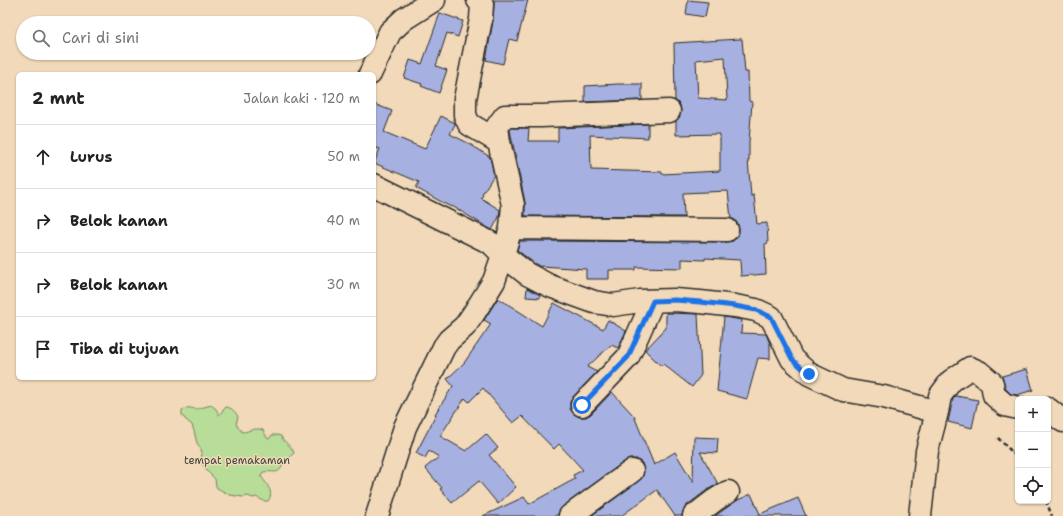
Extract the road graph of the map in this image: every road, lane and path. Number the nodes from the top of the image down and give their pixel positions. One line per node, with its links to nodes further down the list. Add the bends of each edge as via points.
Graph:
1 (434, 0): 3 (street, via 404,19 390,32)
2 (478, 0): 5 (street, via 482,4 481,19 464,99 465,115 469,124)
3 (371, 72)
4 (669, 111): 5 (street, via 506,116 498,127)
5 (499, 142): 7 (street, via 513,205)
6 (376, 186): 9 (street, via 491,243)
7 (511, 228): 8 (street); 9 (street)
8 (727, 230)
9 (503, 255): 10 (street, via 527,274 550,286 594,302 613,305); 21 (street, via 494,281 474,313 444,347 405,427)
10 (653, 301): 11 (street, via 628,357); 14 (street, via 700,302 756,310 771,317 792,359 809,374 842,390 884,397)
11 (582, 405)
12 (1015, 407): 14 (street, via 1005,405 994,395 992,383 970,368 951,380 940,396)
13 (1051, 411): 15 (street)
14 (938, 412): 24 (street, via 927,451)
15 (1063, 421)
16 (998, 438): 17 (path)
17 (1015, 455)
18 (632, 471): 22 (street)
19 (728, 492): 23 (street)
20 (1047, 504): 25 (path)
21 (377, 516)
22 (570, 516)
23 (694, 516)
24 (920, 516)
25 (1052, 516)

